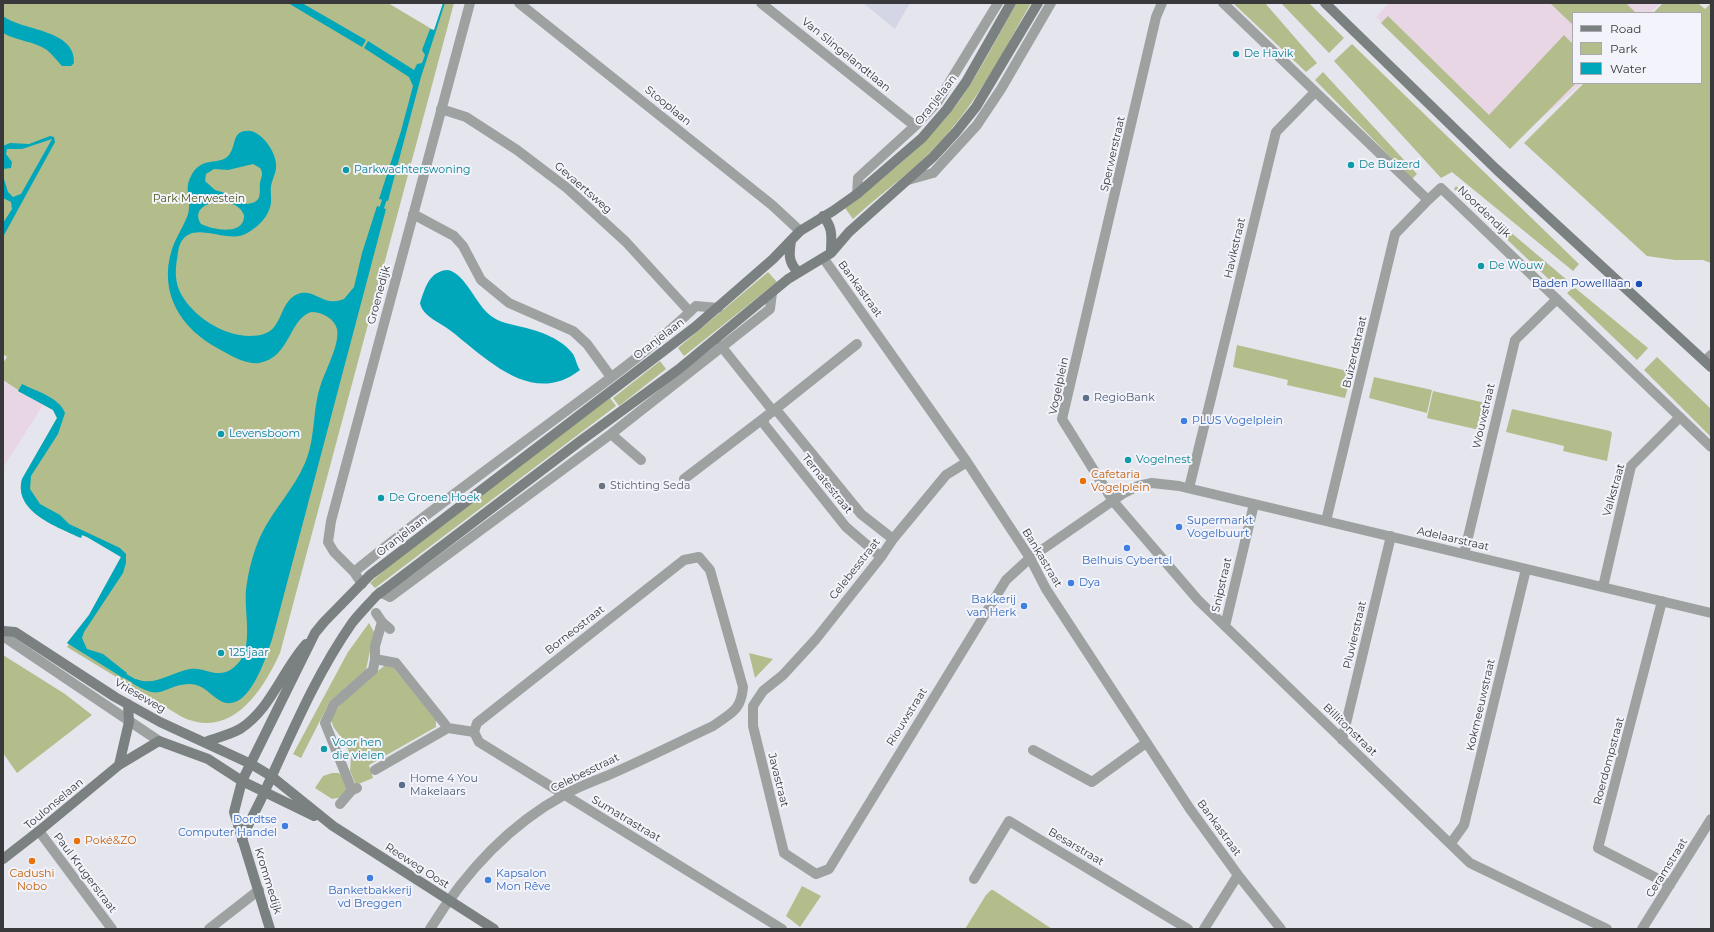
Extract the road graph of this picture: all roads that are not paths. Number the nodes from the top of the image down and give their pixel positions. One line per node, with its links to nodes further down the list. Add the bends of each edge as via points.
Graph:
1 (470, 3): 12 (street, Groenedijk)
2 (519, 3): 19 (street, Stooplaan)
3 (761, 3): 13 (street, Van Slingelandtlaan)
4 (998, 3): 13 (street, Oranjelaan, via 938,101)
5 (1011, 3): 15 (main road, Oranjelaan, via 966,82 947,109 922,138)
6 (1038, 3): 14 (main road, via 976,107 933,157)
7 (1051, 3): 14 (street, via 977,125 934,173)
8 (1224, 3): 11 (street)
9 (1325, 3): 30 (main road, via 1496,169)
10 (1160, 5): 26 (street, Sperwerstraat)
11 (1315, 92): 16 (street); 40 (street, Havikstraat, via 1276,132)
12 (441, 109): 17 (street, Groenedijk); 27 (street, Gevaertsweg, via 466,117 517,150 567,188 626,242)
13 (915, 126): 15 (street, Oranjelaan, via 858,178)
14 (908, 180): 21 (main road, via 850,232)
15 (857, 194): 18 (main road, Oranjelaan)
16 (1428, 200): 24 (street, Noordendijk, via 1441,188); 43 (street, Buizerdstraat, via 1395,234)
17 (413, 214): 31 (street, via 454,236 463,246 481,280 509,303 573,331 587,344); 50 (street, Groenedijk, via 331,521 328,542 334,552)
18 (823, 216): 19 (main road, Oranjelaan); 21 (main road, via 832,230)
19 (800, 230): 20 (main road, Oranjelaan)
20 (791, 240): 22 (main road, via 788,256); 25 (main road, Oranjelaan)
21 (828, 256): 22 (main road); 38 (street, Bankastraat)
22 (798, 272): 23 (main road)
23 (772, 293): 29 (street, via 770,309); 53 (main road, via 679,369)
24 (1557, 299): 33 (street, Noordendijk); 46 (street, Wouwstraat, via 1515,340)
25 (718, 308): 27 (street, Oranjelaan, via 696,306); 51 (main road, Oranjelaan, via 370,575)
26 (1088, 311): 41 (street, Vogelplein, via 1062,419)
27 (690, 312): 31 (street, Oranjelaan)
28 (857, 344): 32 (street)
29 (721, 346): 32 (street, Ternatestraat); 35 (street)
30 (1709, 361)
31 (611, 377): 50 (street, Oranjelaan, via 396,537)
32 (773, 411): 34 (street); 45 (street, Ternatestraat, via 778,412 861,514)
33 (1680, 417): 36 (street, Noordendijk); 52 (street, Valkstraat, via 1632,466)
34 (764, 418): 39 (street); 47 (street, Ternatestraat, via 764,424 846,527)
35 (611, 434): 37 (street); 53 (street, via 390,597)
36 (1711, 447)
37 (641, 460)
38 (967, 462): 45 (street, Celebesstraat, via 946,475); 48 (street, Bankastraat)
39 (684, 479)
40 (1189, 488): 41 (street, via 1164,483 1144,484); 42 (street, Adelaarstraat)
41 (1113, 501): 48 (street); 58 (street, Billitonstraat, via 1198,600)
42 (1254, 504): 43 (street, Adelaarstraat); 58 (street, Snipstraat)
43 (1326, 521): 44 (street, Adelaarstraat)
44 (1391, 536): 46 (street, Adelaarstraat); 70 (street, Pluvierstraat)
45 (893, 539): 47 (street, Celebesstraat)
46 (1464, 554): 49 (street, Adelaarstraat)
47 (882, 557): 64 (street, Celebesstraat, via 816,639 783,675)
48 (1030, 558): 73 (street, Bankastraat, via 1046,589); 89 (street, Riouwstraat, via 1006,580 829,869 816,874)
49 (1526, 569): 52 (street, Adelaarstraat); 87 (street, Kokmeeuwstraat, via 1464,825)
50 (354, 572): 51 (street, Groenedijk)
51 (362, 584): 61 (main road, Oranjelaan)
52 (1603, 587): 54 (street, Adelaarstraat)
53 (380, 592): 78 (main road, via 352,623 314,687)
54 (1662, 601): 55 (street, Adelaarstraat); 92 (street, Roerdompstraat, via 1598,848)
55 (1711, 613)
56 (376, 614): 57 (street)
57 (382, 622): 59 (street); 63 (street)
58 (1225, 626): 70 (street, Billitonstraat)
59 (390, 629)
60 (3, 631): 65 (main road, Vrieseweg, via 15,632)
61 (315, 633): 72 (main road, via 293,658 266,705 240,728); 75 (main road, Oranjelaan)
62 (3, 636): 67 (street, via 113,708)
63 (375, 659): 68 (street, via 396,663); 82 (street, via 373,670 334,704 325,723 355,789)
64 (763, 691): 89 (street, Javastraat, via 753,706 753,726 784,853)
65 (128, 704): 67 (main road); 72 (main road, Vrieseweg)
66 (735, 711): 69 (street, Borneostraat, via 742,702 743,687 710,570 699,557 684,560 477,723); 81 (street, Celebesstraat, via 713,726)
67 (129, 722): 71 (street); 76 (main road)
68 (448, 728): 69 (street); 77 (street)
69 (474, 732): 81 (street, Sumatrastraat, via 479,742)
70 (1342, 740): 87 (street, Billitonstraat)
71 (159, 741): 76 (main road, Toulonselaan); 79 (main road, via 208,759)
72 (205, 742): 75 (main road, Vrieseweg)
73 (1146, 743): 74 (street, via 1092,782); 90 (street, Bankastraat)
74 (1033, 750)
75 (251, 764): 78 (main road, Vrieseweg); 79 (main road, Oranjelaan)
76 (119, 765): 85 (main road, Toulonselaan)
77 (375, 770)
78 (271, 776): 80 (main road); 84 (main road, Reeweg Oost)
79 (242, 781): 80 (main road); 86 (main road, Krommedijk, via 234,812)
80 (264, 793): 84 (main road, Reeweg Oost); 86 (main road, Krommedijk)
81 (564, 795): 94 (street, Celebesstraat, via 524,821 496,844 470,871); 100 (street, Sumatrastraat)
82 (340, 804)
83 (1711, 819): 92 (street, Ceramstraat)
84 (327, 822): 94 (main road, Reeweg Oost)
85 (40, 831): 88 (main road, Toulonselaan); 95 (street, Paul Krugerstraat, via 72,878)
86 (242, 840): 93 (main road, Krommedijk)
87 (1451, 843): 104 (street, Billitonstraat, via 1470,863)
88 (3, 859)
89 (802, 867)
90 (1238, 875): 102 (street); 103 (street, Bankastraat)
91 (974, 879): 101 (street, Besarstraat, via 1009,821)
92 (1670, 884): 105 (street, Ceramstraat)
93 (259, 890): 96 (street); 97 (main road, Krommedijk)
94 (447, 901): 98 (street, Celebesstraat); 99 (main road, Reeweg Oost)
95 (112, 929)
96 (209, 929)
97 (270, 929)
98 (430, 929)
99 (494, 929)
100 (782, 929)
101 (1188, 929)
102 (1204, 929)
103 (1281, 929)
104 (1607, 929)
105 (1642, 929)

